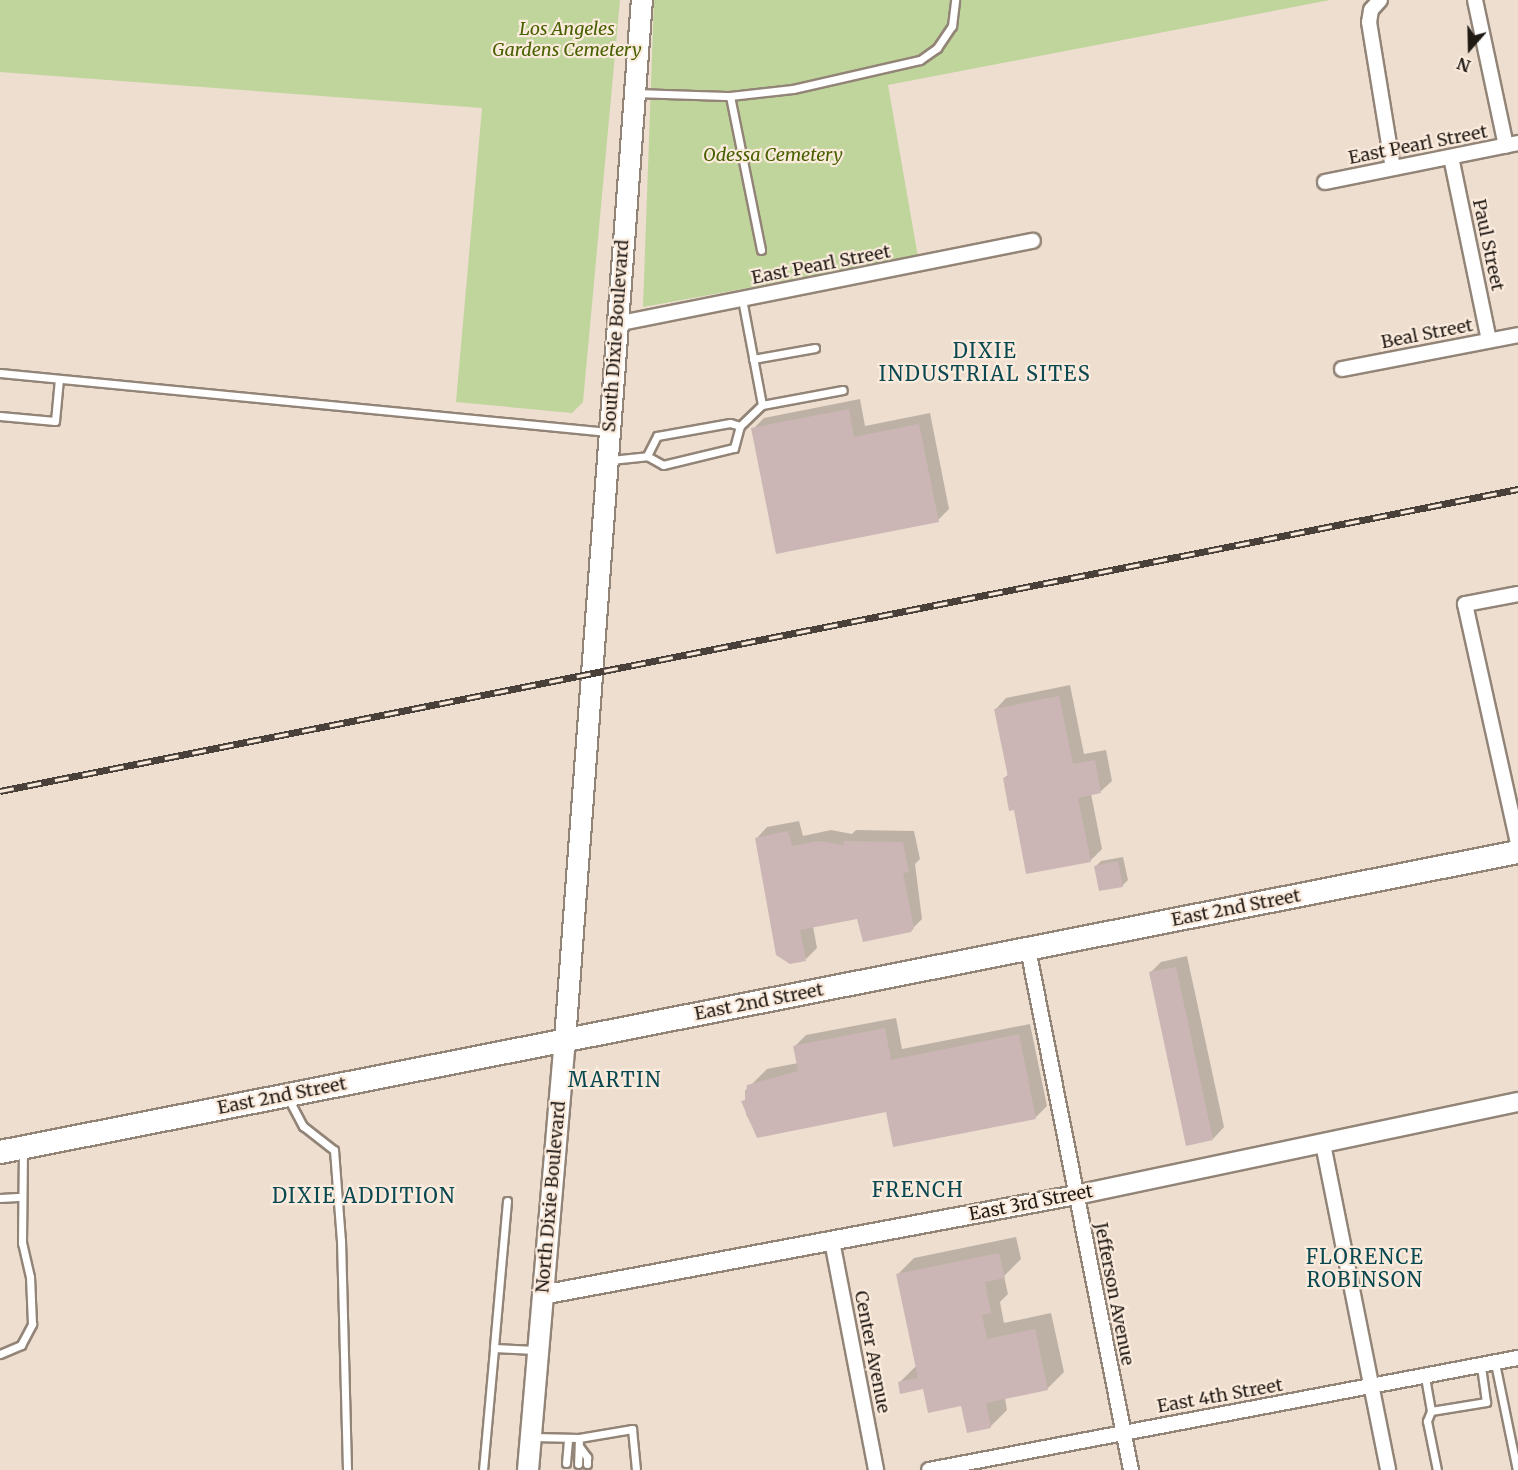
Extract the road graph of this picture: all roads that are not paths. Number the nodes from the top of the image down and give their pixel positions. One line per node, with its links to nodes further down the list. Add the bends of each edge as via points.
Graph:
1 (642, 0): 5 (main road, South Dixie Boulevard)
2 (954, 0): 6 (lane, via 952,26 936,48 920,60 793,89)
3 (1380, 0): 9 (street, via 1371,10 1370,29)
4 (1475, 0): 7 (street)
5 (636, 93): 6 (lane); 14 (main road, South Dixie Boulevard)
6 (730, 96): 12 (lane)
7 (1512, 145): 8 (street, East Pearl Street)
8 (1451, 157): 9 (street, East Pearl Street); 16 (street, Paul Street)
9 (1393, 168): 10 (street, East Pearl Street)
10 (1325, 182)
11 (1033, 241): 13 (street, East Pearl Street)
12 (761, 250)
13 (742, 299): 14 (street, East Pearl Street); 18 (lane)
14 (616, 324): 26 (main road, South Dixie Boulevard)
15 (1518, 335): 16 (street, Beal Street)
16 (1489, 340): 19 (street, Beal Street)
17 (815, 348): 18 (lane)
18 (753, 359): 23 (lane)
19 (1342, 369)
20 (0, 373): 21 (lane)
21 (59, 379): 24 (lane, via 55,421); 26 (lane)
22 (843, 390): 23 (lane)
23 (762, 405): 25 (lane)
24 (0, 416)
25 (740, 426): 27 (lane, via 730,423 657,436); 27 (lane, via 734,448 663,465)
26 (608, 432): 28 (main road, South Dixie Boulevard)
27 (647, 456): 28 (lane)
28 (606, 460): 30 (main road, South Dixie Boulevard)
29 (1518, 594): 31 (street, via 1465,604)
30 (592, 673): 34 (main road, North Dixie Boulevard)
31 (1518, 843)
32 (1518, 852): 33 (main road, East 2nd Street)
33 (1028, 949): 34 (main road, East 2nd Street); 40 (street, Jefferson Avenue)
34 (565, 1040): 35 (main road, East 2nd Street); 45 (main road, North Dixie Boulevard)
35 (287, 1095): 38 (main road, East 2nd Street); 64 (lane, via 303,1126 334,1150)
36 (1518, 1102): 37 (street, East 3rd Street)
37 (1323, 1144): 40 (street, East 3rd Street); 53 (street)
38 (23, 1148): 39 (main road, East 2nd Street); 41 (lane)
39 (0, 1152)
40 (1076, 1195): 44 (street, East 3rd Street); 57 (street, Jefferson Avenue)
41 (22, 1197): 42 (lane); 48 (lane, via 22,1243 30,1277 32,1324 21,1345)
42 (0, 1198)
43 (507, 1201): 46 (lane)
44 (832, 1241): 45 (street, East 3rd Street); 68 (street, Center Avenue)
45 (542, 1295): 47 (main road, North Dixie Boulevard)
46 (494, 1348): 47 (lane); 65 (lane)
47 (538, 1350): 58 (main road, North Dixie Boulevard)
48 (0, 1353)
49 (1518, 1358): 50 (street, East 4th Street)
50 (1495, 1363): 51 (street, East 4th Street); 54 (lane)
51 (1480, 1366): 52 (street, East 4th Street); 55 (lane)
52 (1425, 1377): 53 (street, East 4th Street); 56 (lane)
53 (1371, 1388): 57 (street, East 4th Street); 71 (street)
54 (1503, 1400): 55 (lane); 73 (lane)
55 (1486, 1402): 56 (lane)
56 (1431, 1411): 72 (lane, via 1426,1421)
57 (1123, 1432): 69 (street, East 4th Street); 70 (street, Jefferson Avenue)
58 (530, 1437): 59 (lane); 66 (main road, North Dixie Boulevard)
59 (568, 1440): 60 (lane); 61 (lane)
60 (579, 1442): 62 (lane); 63 (lane, via 588,1457); 67 (lane, via 632,1429)
61 (566, 1463)
62 (578, 1464)
63 (587, 1464)
64 (347, 1470)
65 (483, 1470)
66 (528, 1470)
67 (636, 1470)
68 (876, 1470)
69 (929, 1470)
70 (1131, 1470)
71 (1388, 1470)
72 (1437, 1470)
73 (1517, 1470)

